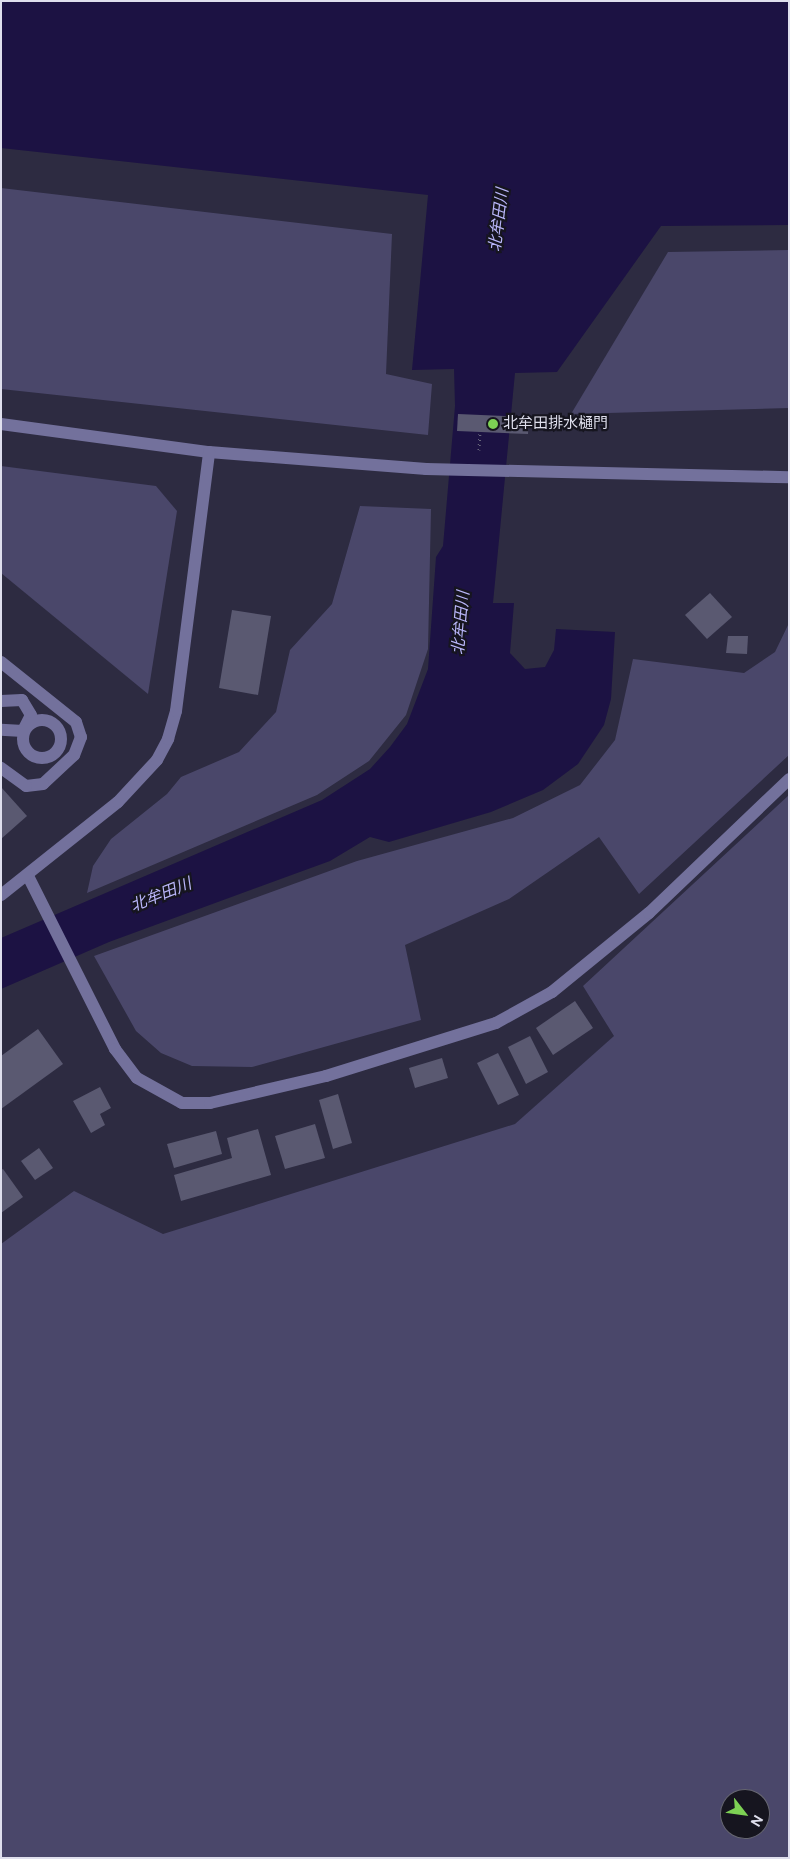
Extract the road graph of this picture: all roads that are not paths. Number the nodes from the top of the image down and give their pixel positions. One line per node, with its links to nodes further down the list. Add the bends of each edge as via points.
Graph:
1 (1, 424): 2 (street)
2 (208, 452): 3 (street, via 532,475); 14 (street, via 176,711 168,739 157,760 118,802)
3 (789, 477)
4 (4, 669): 5 (street)
5 (34, 689): 7 (street); 11 (street, via 80,729 79,746)
6 (1, 701): 7 (street, via 16,698)
7 (24, 702): 8 (street, via 31,715)
8 (27, 727): 9 (street, via 18,734); 10 (street, via 24,746 32,756 45,758); 10 (street, via 37,721 54,724 60,735)
9 (1, 730)
10 (56, 752): 11 (street)
11 (69, 762): 12 (street, via 54,778 34,787)
12 (1, 768)
13 (789, 778): 14 (street, via 649,913 552,992 496,1023 326,1076 210,1103 182,1103 156,1092 137,1078 115,1049)
14 (28, 876): 15 (street)
15 (4, 890)

